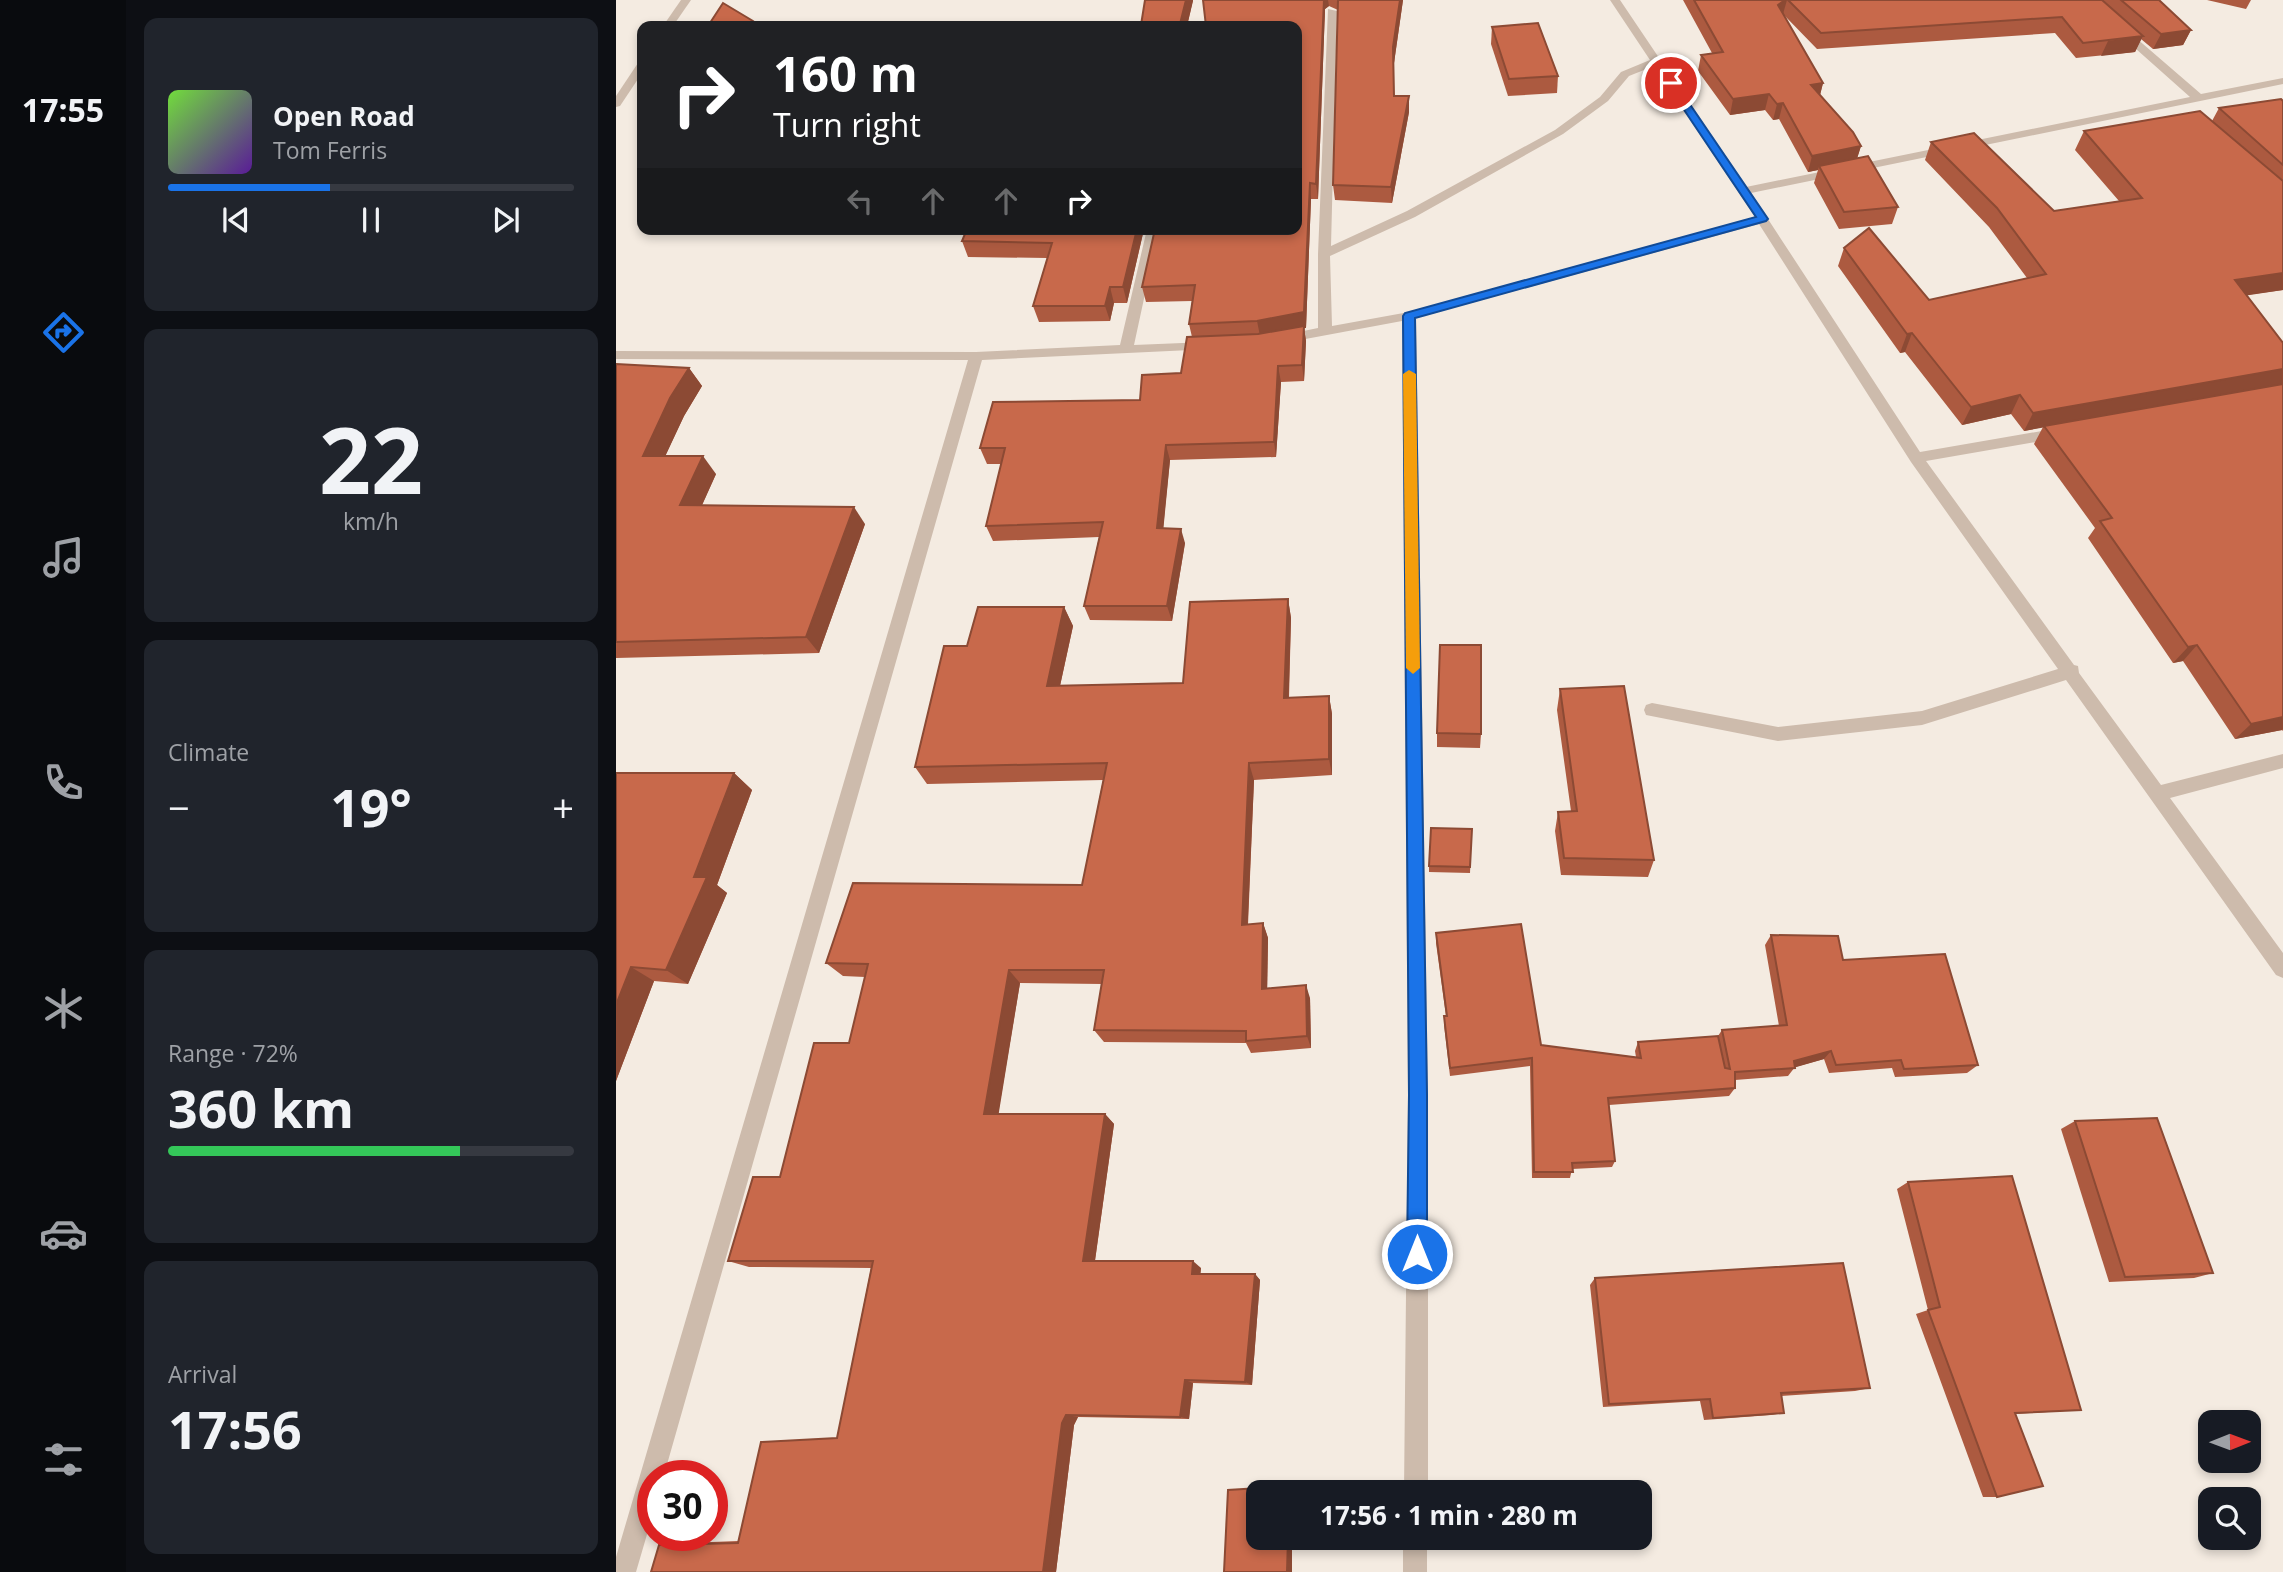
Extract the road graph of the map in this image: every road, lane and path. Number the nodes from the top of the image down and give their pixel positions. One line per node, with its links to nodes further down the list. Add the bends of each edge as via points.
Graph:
1 (686, 0): 5 (street)
2 (1615, 0): 6 (street)
3 (2086, 0): 9 (street)
4 (1332, 11): 16 (street)
5 (671, 21)
6 (1656, 62): 13 (street); 16 (street, via 1625,74 1604,99 1559,132 1410,214)
7 (637, 72): 11 (street)
8 (2283, 81): 9 (street)
9 (2197, 97): 10 (street)
10 (2169, 102): 12 (street); 13 (street)
11 (616, 104)
12 (2179, 111)
13 (1744, 191): 14 (street)
14 (1762, 219): 17 (street); 25 (street)
15 (1152, 235): 21 (street)
16 (1324, 254): 18 (street)
17 (1409, 316): 18 (street); 31 (street, via 1418,1095)
18 (1325, 333): 19 (street)
19 (1273, 341)
20 (1220, 345): 21 (street)
21 (1126, 349): 23 (street)
22 (616, 355): 23 (street)
23 (976, 356): 33 (street)
24 (2079, 429): 25 (street)
25 (1916, 458): 26 (street)
26 (2072, 671): 27 (street, via 1922,718 1778,734); 29 (street)
27 (1652, 710)
28 (2283, 761): 29 (street)
29 (2155, 794): 30 (street)
30 (2283, 969)
31 (1416, 1480)
32 (1415, 1550): 34 (street)
33 (624, 1572)
34 (1415, 1572)

